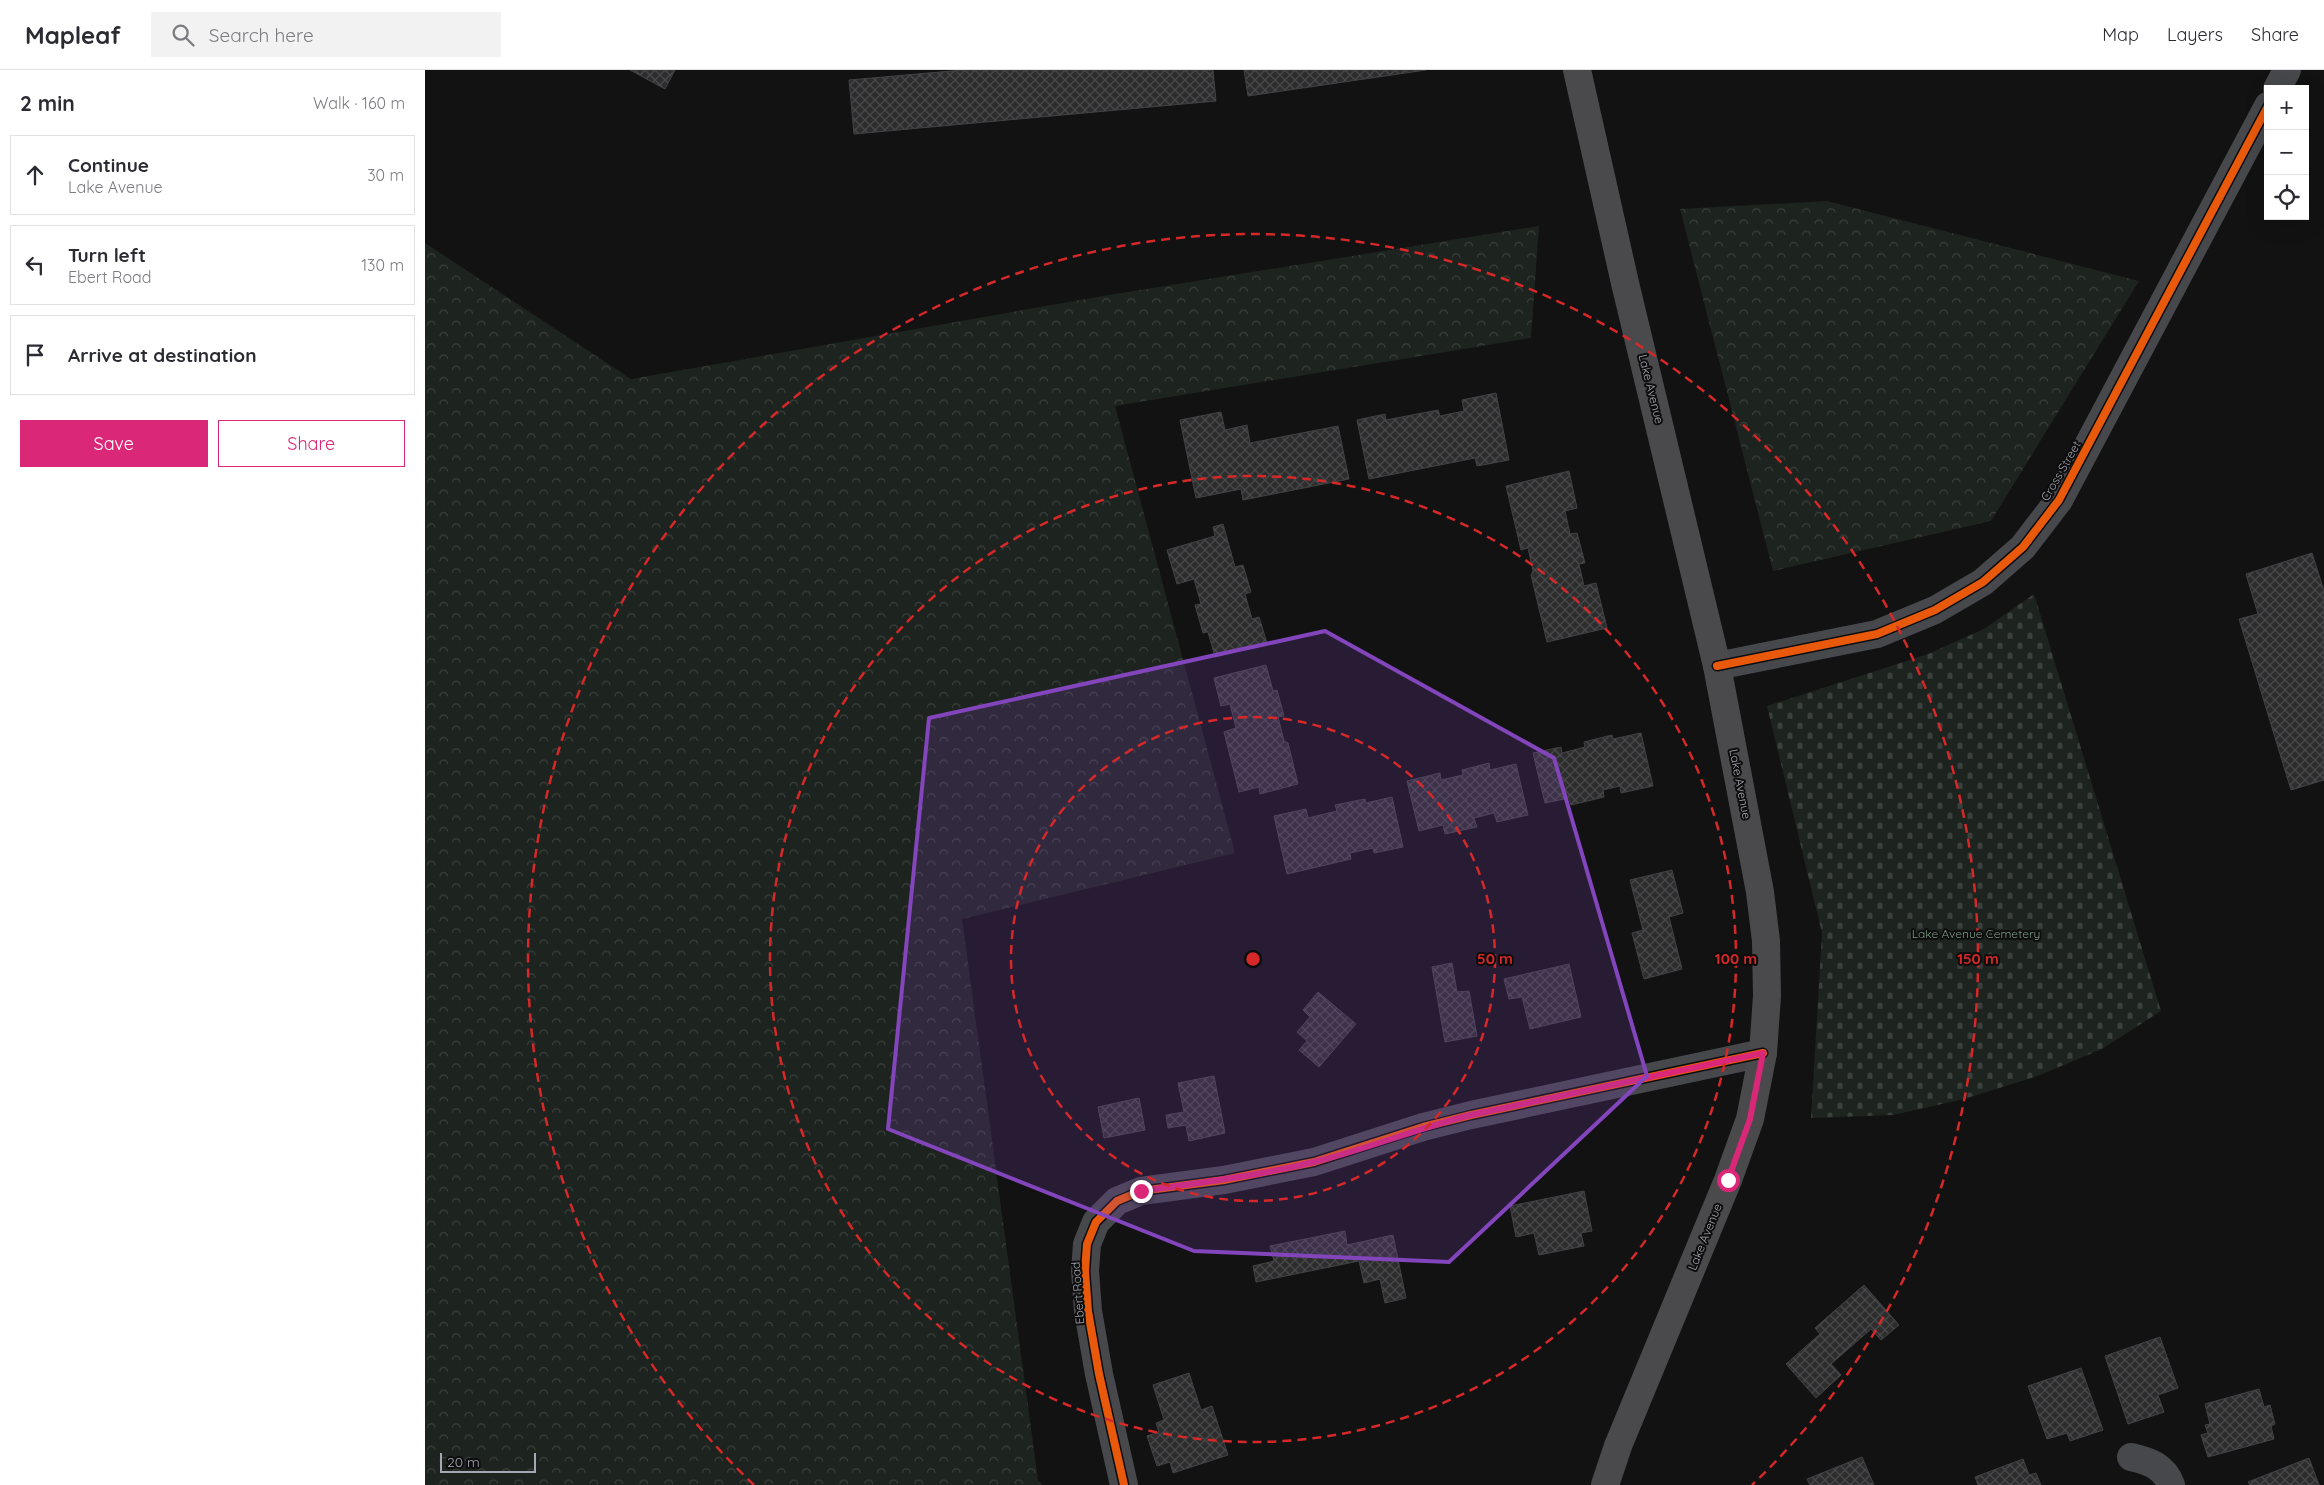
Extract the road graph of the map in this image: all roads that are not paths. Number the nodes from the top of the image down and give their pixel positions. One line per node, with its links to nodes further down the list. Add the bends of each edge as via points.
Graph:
1 (1577, 70): 5 (main road, Lake Avenue)
2 (2287, 70): 3 (street)
3 (2279, 85)
4 (2264, 114): 5 (street, Cross Street, via 2094,438 2059,500 2023,547 1983,582 1935,610 1877,634)
5 (1717, 666): 6 (main road, Lake Avenue, via 1760,892 1766,941)
6 (1763, 1053): 8 (street, Ebert Road, via 1471,1115 1314,1162 1224,1180 1141,1191 1117,1201 1096,1222 1087,1244 1085,1271 1099,1374); 9 (main road, Lake Avenue, via 1750,1119 1728,1180 1618,1446)
7 (2131, 1456): 10 (street, via 2152,1462 2167,1474)
8 (1124, 1485)
9 (1605, 1485)
10 (2171, 1485)

